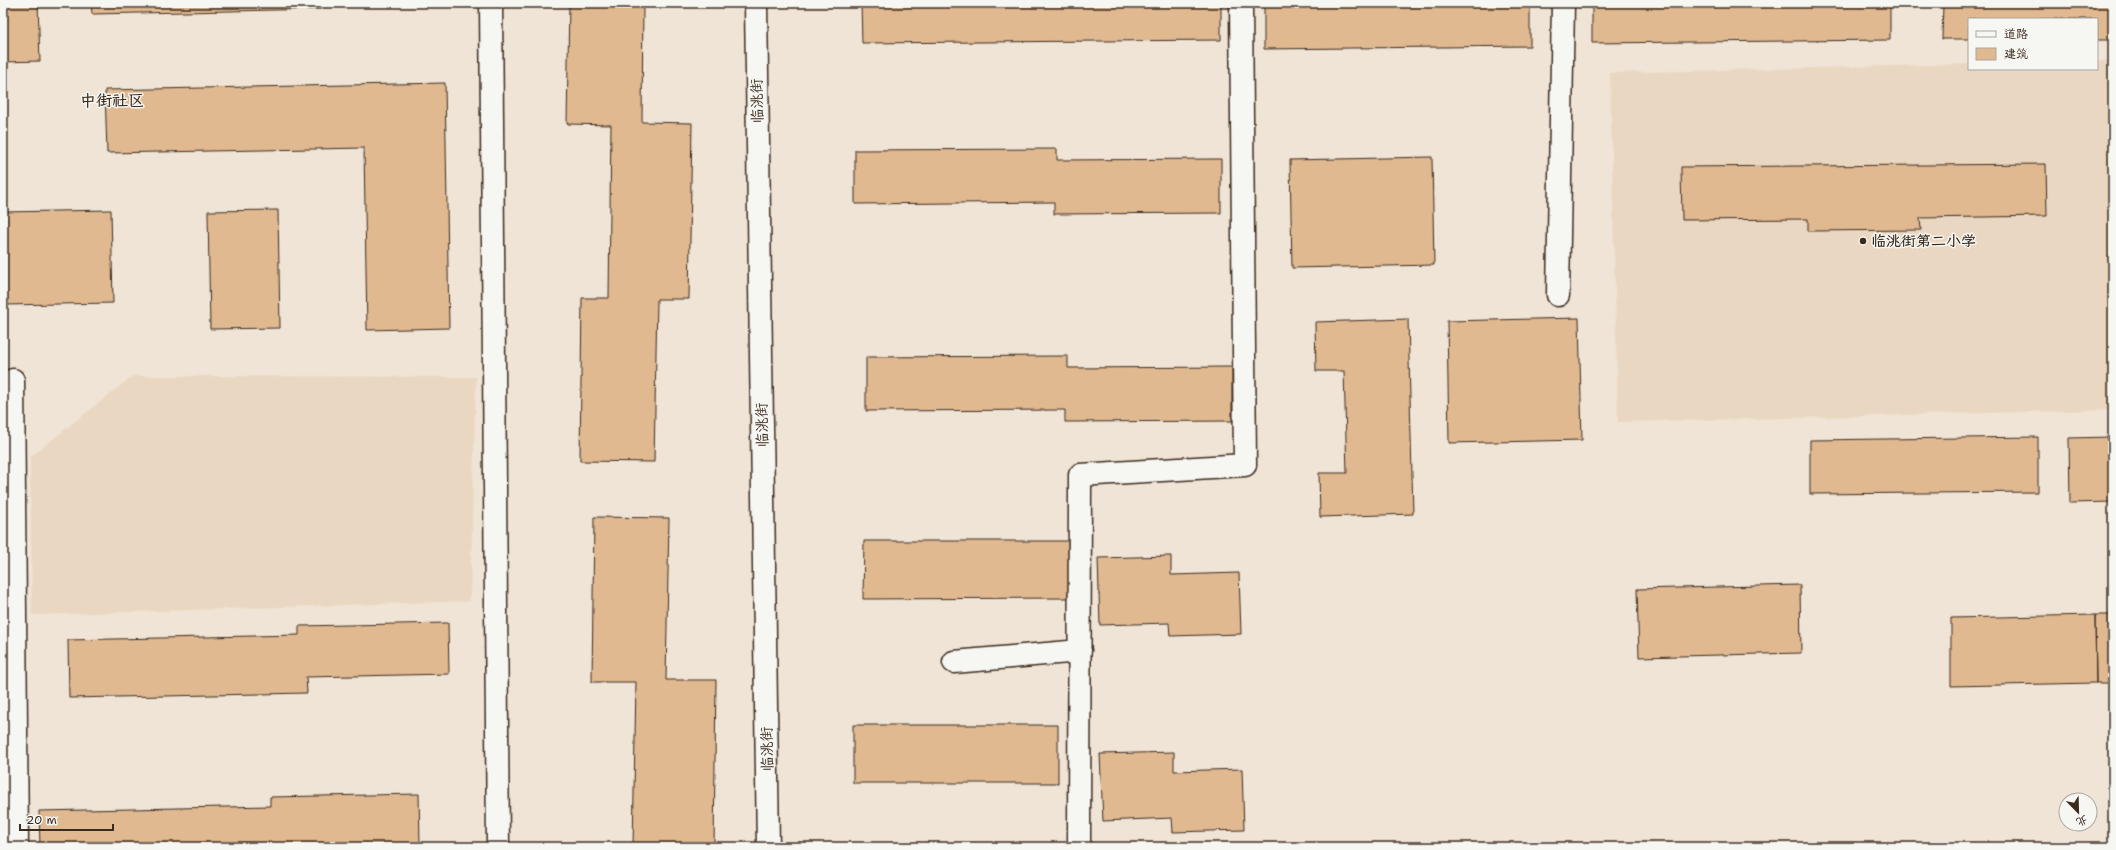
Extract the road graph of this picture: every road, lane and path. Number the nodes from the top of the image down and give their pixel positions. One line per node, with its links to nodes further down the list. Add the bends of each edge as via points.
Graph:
1 (491, 3): 10 (street)
2 (756, 3): 11 (street, 临洮街)
3 (1241, 3): 7 (street, via 1245,465 1080,475)
4 (1563, 3): 5 (street)
5 (1558, 295)
6 (13, 380): 9 (street)
7 (1080, 651): 8 (street); 12 (street)
8 (954, 662)
9 (17, 847)
10 (498, 847)
11 (768, 847)
12 (1078, 847)

